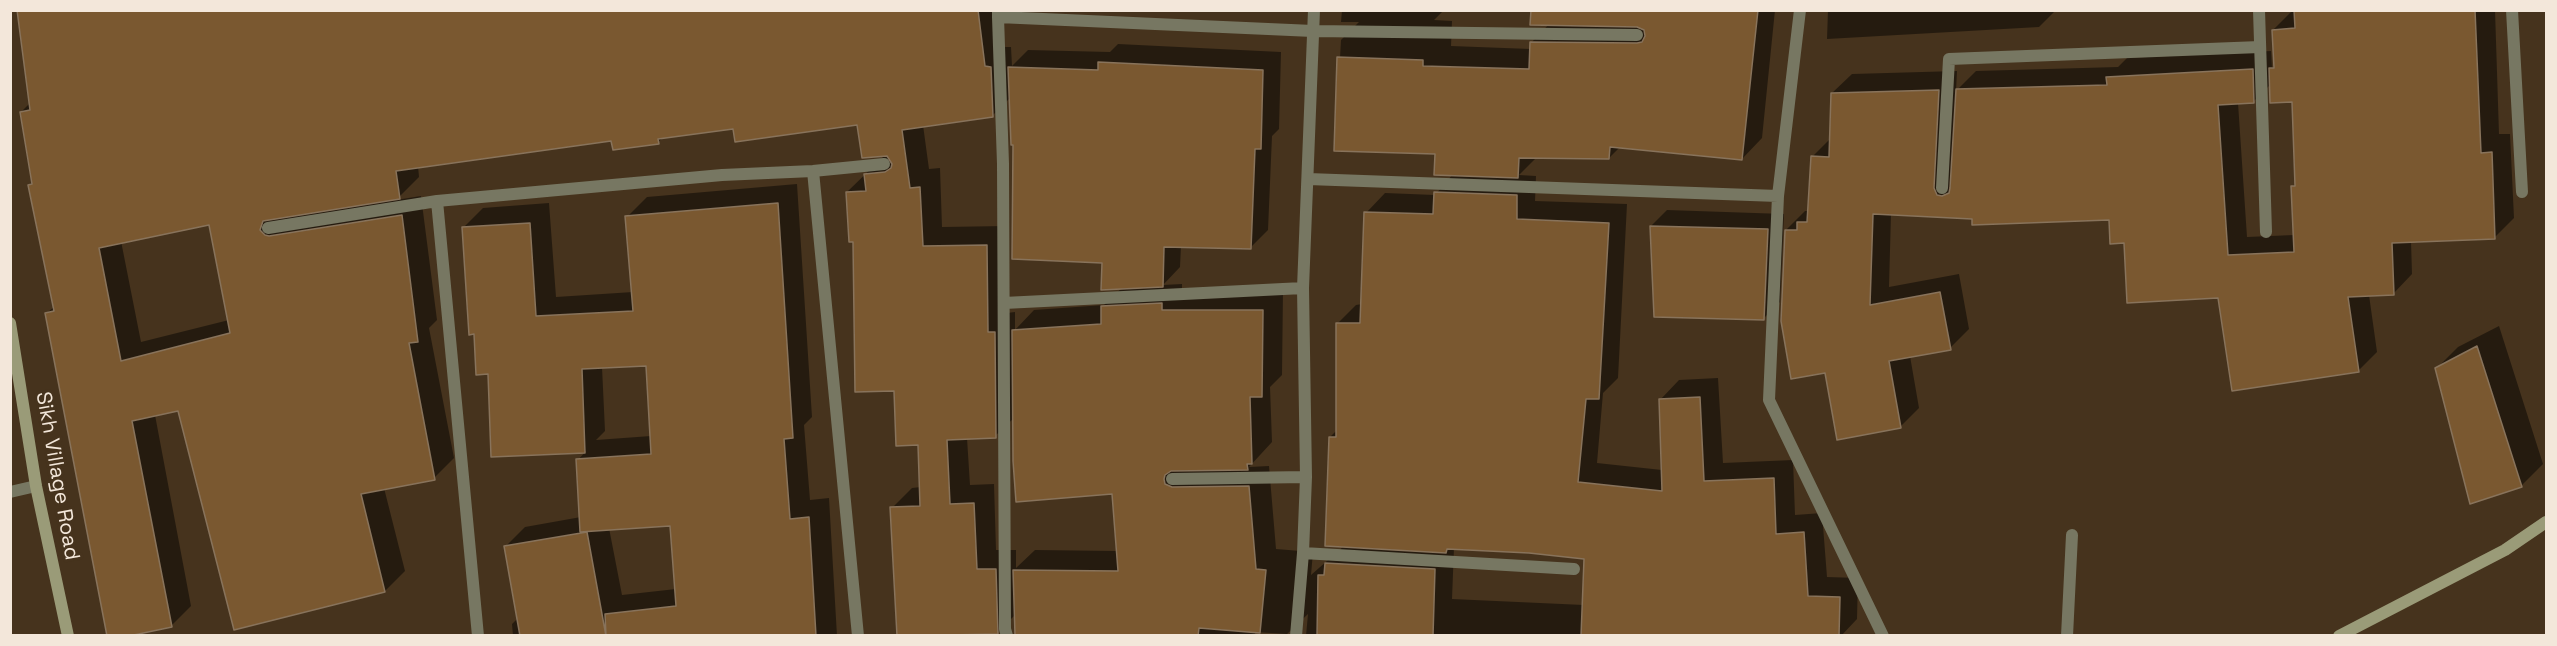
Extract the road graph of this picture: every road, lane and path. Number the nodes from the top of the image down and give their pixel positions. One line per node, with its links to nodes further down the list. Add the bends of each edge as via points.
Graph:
1 (1314, 10): 6 (street)
2 (1800, 10): 14 (street)
3 (2259, 10): 8 (street)
4 (2512, 10): 13 (street)
5 (998, 14): 6 (street); 19 (street)
6 (1314, 31): 7 (street); 11 (street)
7 (1637, 35)
8 (2260, 47): 12 (street, via 1949,59); 17 (street)
9 (884, 164): 10 (street)
10 (813, 171): 15 (street, via 722,175); 32 (street)
11 (1308, 179): 14 (street); 18 (street)
12 (1942, 188)
13 (2522, 192)
14 (1778, 196): 35 (street, via 1769,400)
15 (437, 201): 16 (street); 31 (street)
16 (268, 228)
17 (2266, 231)
18 (1304, 288): 19 (street); 21 (street)
19 (1004, 303): 33 (street)
20 (10, 323): 23 (main road, Sikh Village Road)
21 (1306, 477): 22 (street); 27 (street)
22 (1172, 479)
23 (36, 486): 24 (street); 30 (main road, Sikh Village Road)
24 (10, 492)
25 (2547, 522): 29 (main road, via 2505,550)
26 (2072, 536): 36 (street)
27 (1303, 553): 28 (street); 34 (street)
28 (1574, 569)
29 (2354, 632): 37 (main road)
30 (68, 636)
31 (478, 636)
32 (858, 636)
33 (1007, 636)
34 (1296, 636)
35 (1883, 636)
36 (2067, 636)
37 (2339, 636)

